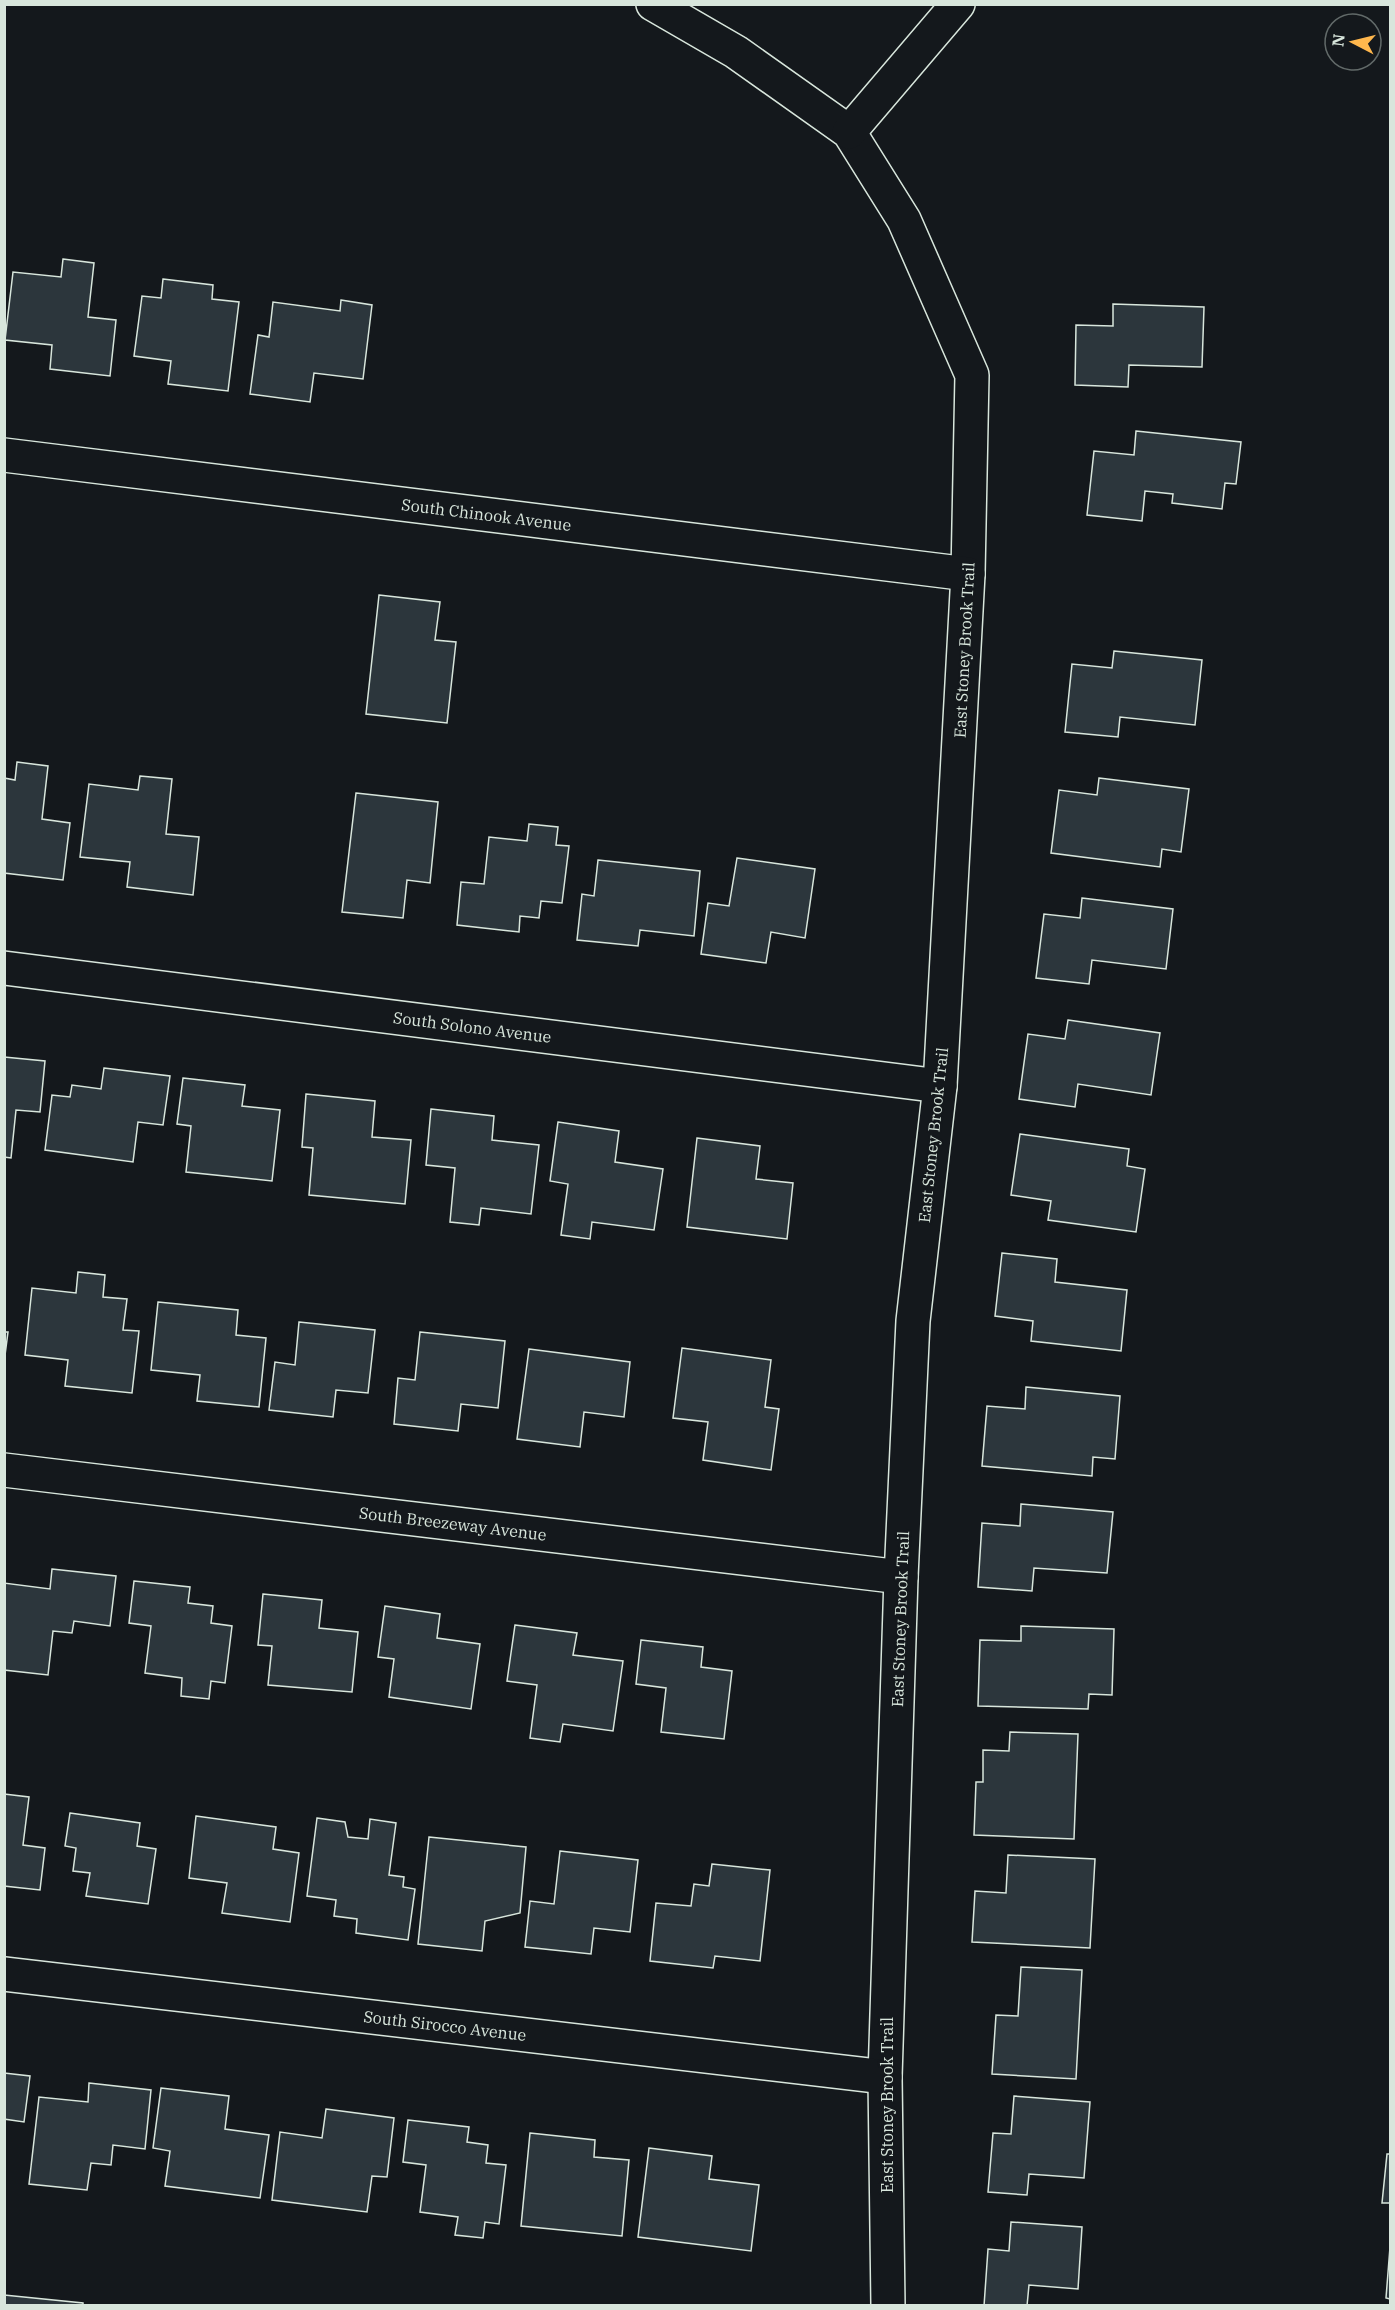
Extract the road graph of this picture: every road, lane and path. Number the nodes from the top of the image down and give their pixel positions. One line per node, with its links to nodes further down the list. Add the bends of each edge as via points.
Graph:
1 (653, 4): 3 (street, East Stoney Brook Trail, via 736,52)
2 (958, 4): 3 (street)
3 (849, 132): 5 (street, East Stoney Brook Trail, via 904,220 972,375)
4 (4, 454): 5 (street, South Chinook Avenue)
5 (968, 574): 7 (street, East Stoney Brook Trail)
6 (4, 968): 7 (street, South Solono Avenue)
7 (940, 1086): 9 (street, East Stoney Brook Trail, via 914,1321)
8 (4, 1470): 9 (street, South Breezeway Avenue)
9 (900, 1577): 11 (street, East Stoney Brook Trail)
10 (4, 1974): 11 (street, South Sirocco Avenue)
11 (885, 2077): 12 (street, East Stoney Brook Trail)
12 (888, 2306)

